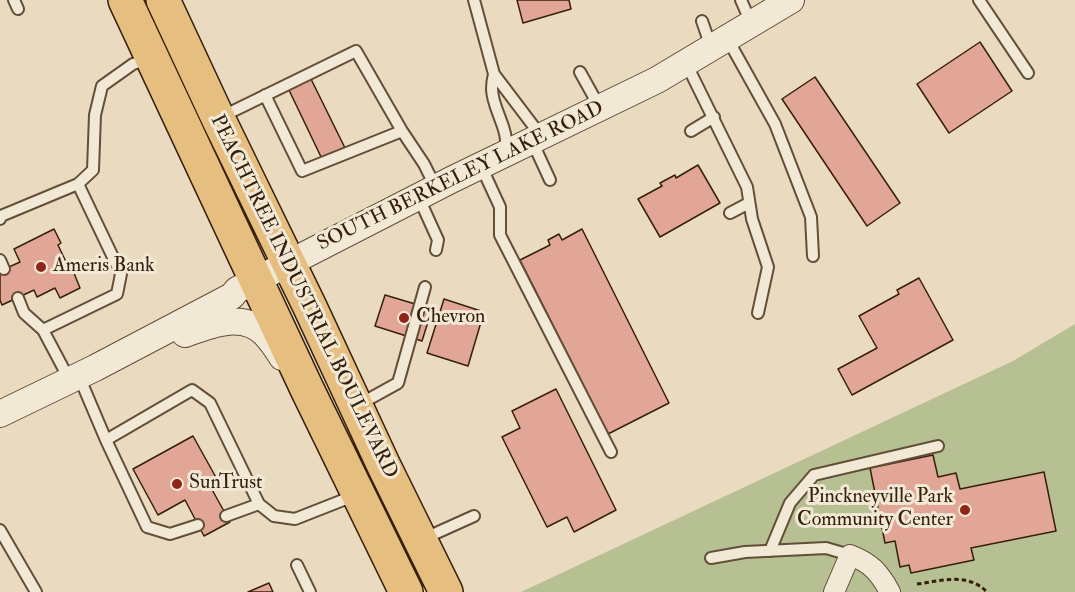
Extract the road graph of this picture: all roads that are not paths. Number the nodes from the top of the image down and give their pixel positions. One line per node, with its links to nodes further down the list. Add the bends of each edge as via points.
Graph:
1 (125, 0): 10 (highway, PEACHTREE INDUSTRIAL BOULEVARD)
2 (163, 0): 18 (highway, PEACHTREE INDUSTRIAL BOULEVARD)
3 (474, 0): 14 (lane)
4 (741, 0): 8 (lane)
5 (790, 0): 8 (street, SOUTH BERKELEY LAKE ROAD)
6 (979, 0): 13 (lane)
7 (702, 21): 9 (lane)
8 (751, 24): 9 (street, SOUTH BERKELEY LAKE ROAD)
9 (719, 43): 11 (street, SOUTH BERKELEY LAKE ROAD); 31 (lane, via 775,124 811,217)
10 (152, 58): 25 (lane, via 133,64 102,86 95,115 93,170); 33 (highway, PEACHTREE INDUSTRIAL BOULEVARD)
11 (686, 63): 16 (street, SOUTH BERKELEY LAKE ROAD); 17 (lane)
12 (580, 72): 16 (lane)
13 (1028, 73)
14 (494, 74): 21 (lane); 22 (lane, via 491,90 507,147)
15 (265, 95): 18 (lane); 19 (lane, via 302,171); 19 (lane, via 356,51)
16 (600, 108): 21 (street, SOUTH BERKELEY LAKE ROAD)
17 (714, 117): 20 (lane); 27 (lane, via 747,187)
18 (218, 118): 32 (highway, PEACHTREE INDUSTRIAL BOULEVARD)
19 (402, 131): 26 (lane, via 424,164)
20 (692, 131)
21 (537, 139): 22 (street, SOUTH BERKELEY LAKE ROAD); 24 (lane)
22 (505, 154): 23 (street, SOUTH BERKELEY LAKE ROAD)
23 (481, 165): 26 (street, SOUTH BERKELEY LAKE ROAD); 44 (lane, via 500,207 500,235)
24 (550, 180)
25 (78, 184): 29 (lane); 37 (lane, via 121,274 117,294)
26 (427, 192): 30 (lane, via 438,240); 32 (street, SOUTH BERKELEY LAKE ROAD)
27 (749, 203): 28 (lane); 36 (lane, via 768,267)
28 (730, 213)
29 (0, 219)
30 (436, 250)
31 (813, 256)
32 (289, 262): 33 (street, SOUTH BERKELEY LAKE ROAD); 40 (highway, PEACHTREE INDUSTRIAL BOULEVARD)
33 (256, 280): 38 (street, SOUTH BERKELEY LAKE ROAD); 39 (highway, PEACHTREE INDUSTRIAL BOULEVARD)
34 (425, 287): 40 (lane, via 398,383)
35 (18, 298): 37 (lane, via 24,313)
36 (758, 313)
37 (43, 330): 38 (lane)
38 (81, 374): 39 (street, via 216,323 234,321 264,332); 41 (street, SOUTH BERKELEY LAKE ROAD); 42 (lane)
39 (307, 389): 45 (highway, PEACHTREE INDUSTRIAL BOULEVARD)
40 (357, 405): 51 (highway, PEACHTREE INDUSTRIAL BOULEVARD)
41 (0, 414)
42 (106, 440): 46 (lane, via 192,390 210,403); 49 (lane, via 147,527 170,534)
43 (938, 446): 52 (lane, via 814,475 790,503)
44 (611, 452)
45 (359, 494): 46 (lane, via 295,519 274,516); 58 (highway, PEACHTREE INDUSTRIAL BOULEVARD)
46 (259, 504): 47 (lane)
47 (226, 516)
48 (474, 516): 51 (lane)
49 (198, 525)
50 (0, 530): 56 (lane)
51 (420, 540): 59 (highway, PEACHTREE INDUSTRIAL BOULEVARD)
52 (770, 551): 53 (lane, via 826,548); 54 (lane)
53 (850, 555): 60 (street); 61 (street, via 867,562)
54 (711, 558)
55 (297, 565): 57 (lane)
56 (36, 592)
57 (310, 592)
58 (406, 592)
59 (446, 592)
60 (834, 592)
61 (890, 592)

